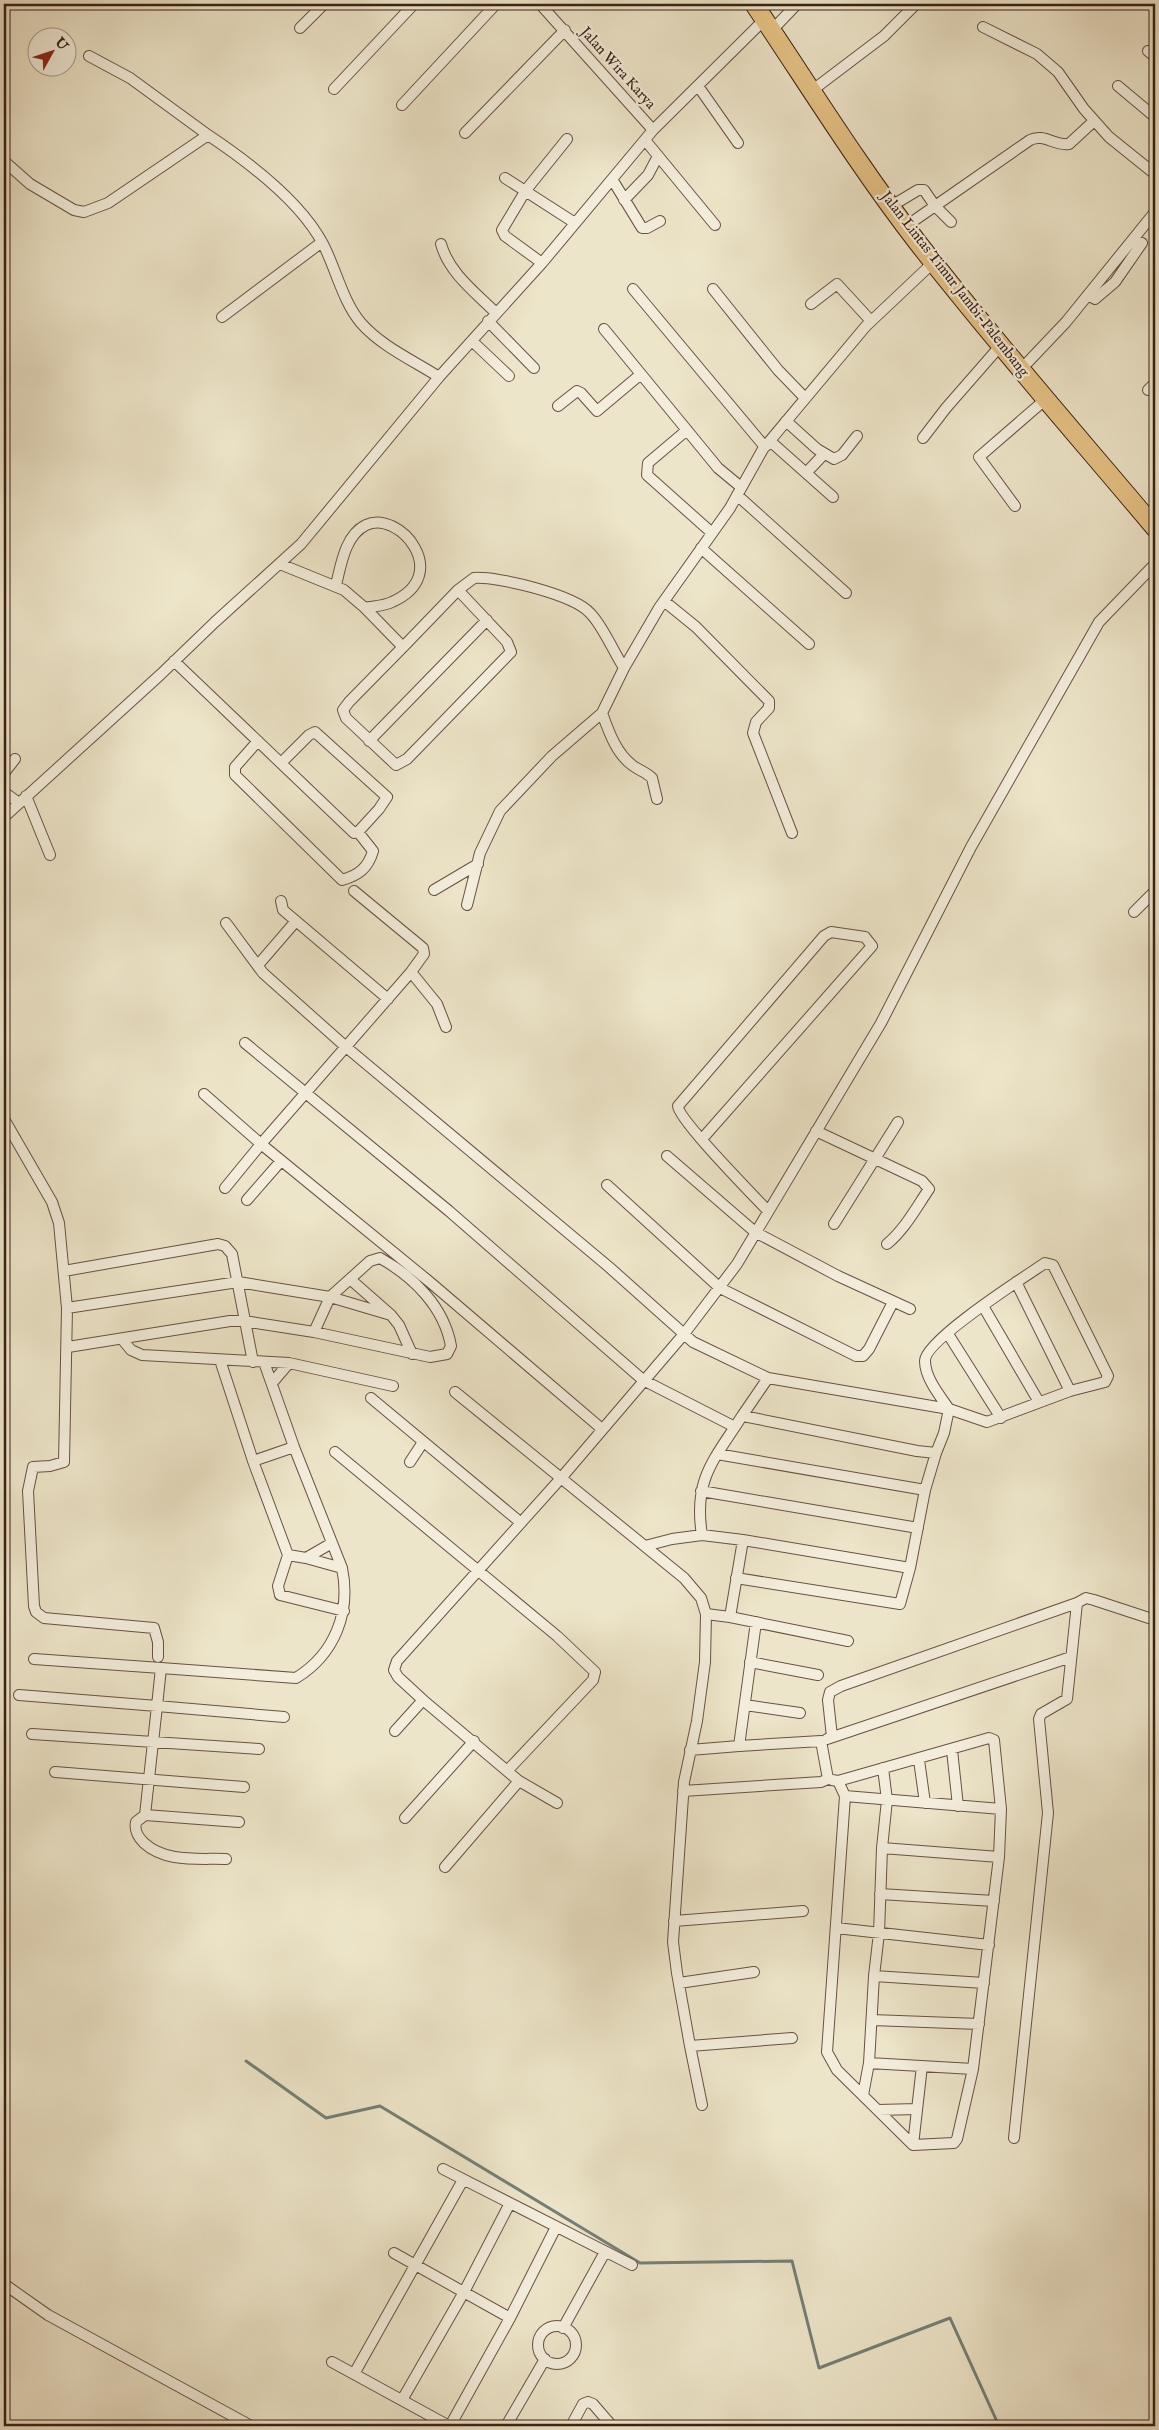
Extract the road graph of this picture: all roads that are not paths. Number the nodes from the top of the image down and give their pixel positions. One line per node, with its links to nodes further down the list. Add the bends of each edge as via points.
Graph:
1 (324, 4): 10 (street)
2 (414, 4): 16 (street)
3 (496, 4): 17 (street)
4 (540, 4): 11 (street, Jalan Wira Karya)
5 (754, 4): 8 (highway, Jalan Lintas Timur Jambi-Palembang)
6 (797, 4): 8 (street)
7 (916, 4): 14 (street, via 884,36)
8 (768, 16): 13 (street); 14 (highway, Jalan Lintas Timur Jambi-Palembang); 44 (highway, Jalan Lintas Timur Jambi-Palembang, via 863,166)
9 (983, 27): 19 (street, via 1038,54 1058,72)
10 (300, 28)
11 (564, 30): 20 (street, Jalan Wira Karya); 21 (street)
12 (89, 56): 22 (street, via 130,78)
13 (698, 86): 20 (street); 25 (street)
14 (818, 86): 33 (highway, Jalan Lintas Timur Jambi-Palembang)
15 (1118, 86): 18 (street)
16 (334, 89)
17 (402, 106)
18 (1155, 117)
19 (1094, 121): 28 (street); 34 (street, via 1069,144 1043,137 1030,140)
20 (653, 130): 24 (street)
21 (465, 132)
22 (208, 135): 27 (street, via 108,203 84,212 74,210 30,184); 41 (street, via 270,182 291,202)
23 (567, 140): 31 (street)
24 (645, 140): 26 (street); 30 (street)
25 (738, 143)
26 (658, 156): 32 (street, via 648,175); 40 (street)
27 (4, 162)
28 (1155, 174)
29 (505, 178): 31 (street)
30 (612, 179): 32 (street); 39 (street)
31 (526, 190): 39 (street); 45 (street, via 503,226 502,233)
32 (624, 200): 36 (street, via 642,228)
33 (898, 202): 34 (street, via 921,189); 37 (highway, Jalan Lintas Timur Jambi-Palembang)
34 (935, 206): 37 (street); 38 (street)
35 (1155, 212): 48 (street)
36 (660, 221)
37 (912, 222): 44 (highway, Jalan Lintas Timur Jambi-Palembang)
38 (951, 222)
39 (576, 223): 45 (street)
40 (715, 225)
41 (322, 242): 51 (street); 61 (street, via 359,321 376,337)
42 (1142, 243): 48 (street, via 1115,282 1095,299)
43 (441, 244): 50 (street, via 448,265)
44 (936, 260): 53 (street); 56 (highway, Jalan Lintas Timur Jambi-Palembang); 57 (highway, Jalan Lintas Timur Jambi-Palembang)
45 (542, 263): 50 (street)
46 (633, 289): 69 (street)
47 (714, 289): 62 (street, via 778,370)
48 (1088, 294): 57 (street)
49 (811, 304): 53 (street, via 837,284)
50 (496, 313): 52 (street)
51 (222, 317)
52 (488, 321): 55 (street); 58 (street)
53 (872, 321): 62 (street)
54 (604, 329): 59 (street)
55 (472, 341): 60 (street); 61 (street)
56 (1001, 345): 63 (highway, Jalan Lintas Timur Jambi-Palembang); 68 (street)
57 (1028, 362): 75 (highway, Jalan Lintas Timur Jambi-Palembang)
58 (534, 368)
59 (641, 374): 64 (street, via 597,411 579,392); 66 (street)
60 (509, 376)
61 (439, 377): 79 (street, via 318,525)
62 (806, 398): 65 (street)
63 (1046, 398): 74 (street, via 979,457); 76 (highway, Jalan Lintas Timur Jambi-Palembang)
64 (558, 406)
65 (786, 421): 69 (street); 70 (street)
66 (687, 430): 72 (street); 77 (street, via 648,463 647,475)
67 (857, 436): 70 (street, via 838,458)
68 (923, 438)
69 (768, 444): 71 (street); 72 (street)
70 (824, 454): 71 (street)
71 (806, 474): 73 (street)
72 (739, 491): 77 (street); 83 (street)
73 (833, 497)
74 (1015, 506)
75 (1155, 514)
76 (1155, 528)
77 (712, 533): 78 (street)
78 (701, 548): 84 (street); 87 (street)
79 (280, 564): 81 (street); 89 (street)
80 (1155, 564): 123 (street, via 1099,622 996,802 881,1023)
81 (336, 585): 85 (street); 85 (street, via 348,544 366,525 380,523 408,538 420,556 422,568 416,582 406,594 391,603)
82 (458, 590): 86 (street); 88 (street); 90 (street, via 474,578 482,578 530,586 566,598 589,611)
83 (846, 593)
84 (662, 605): 90 (street); 102 (street, via 696,627 768,701 768,708 754,726 753,733)
85 (365, 608): 88 (street)
86 (487, 620): 93 (street); 93 (street, via 510,646 509,656 403,762 392,763)
87 (809, 644)
88 (403, 647): 93 (street, via 343,710 346,718)
89 (174, 661): 92 (street); 98 (street)
90 (624, 668): 91 (street)
91 (602, 713): 99 (street, via 612,740 622,755 652,778); 104 (street, via 552,756 500,811)
92 (258, 741): 95 (street); 101 (street, via 236,767 235,775 342,880 358,874 370,862 373,851)
93 (369, 741)
94 (15, 759): 96 (street)
95 (280, 762): 101 (street, via 350,830); 101 (street, via 309,735 318,734 387,797)
96 (4, 773)
97 (4, 792): 98 (street)
98 (22, 799): 100 (street); 103 (street)
99 (657, 799)
100 (4, 816)
101 (358, 832)
102 (792, 834)
103 (50, 855)
104 (478, 864): 105 (street); 109 (street)
105 (434, 890)
106 (354, 891): 114 (street, via 423,948 424,954)
107 (1155, 891): 110 (street)
108 (281, 901): 111 (street, via 283,910)
109 (467, 906)
110 (1134, 912)
111 (296, 921): 113 (street); 115 (street)
112 (226, 923): 113 (street)
113 (258, 965): 118 (street)
114 (411, 972): 115 (street); 116 (street, via 437,1004)
115 (388, 999): 118 (street)
116 (446, 1027)
117 (245, 1043): 119 (street)
118 (346, 1047): 119 (street); 149 (street, via 609,1267)
119 (306, 1093): 125 (street); 158 (street, via 449,1211)
120 (204, 1094): 125 (street)
121 (4, 1119): 136 (street, via 52,1202 59,1223)
122 (898, 1122): 127 (street)
123 (816, 1131): 127 (street); 132 (street)
124 (702, 1139): 124 (street, via 872,946 865,937 831,932 824,936 679,1103 680,1113); 132 (street)
125 (261, 1144): 128 (street); 130 (street)
126 (667, 1156): 134 (street)
127 (874, 1159): 133 (street); 135 (street, via 922,1180 929,1189 898,1234)
128 (281, 1161): 131 (street); 169 (street)
129 (607, 1185): 140 (street)
130 (225, 1188)
131 (247, 1200)
132 (768, 1211): 134 (street)
133 (834, 1224)
134 (755, 1232): 140 (street, via 738,1264); 142 (street)
135 (887, 1244)
136 (64, 1271): 138 (street, via 218,1244 232,1254); 144 (street)
137 (350, 1280): 141 (street); 146 (street); 153 (street, via 370,1261 380,1258 423,1290 451,1346 442,1356)
138 (238, 1282): 141 (street); 144 (street); 147 (street)
139 (1016, 1282): 143 (street); 161 (street); 161 (street, via 1046,1263 1053,1264 1082,1321 1108,1376 1102,1383)
140 (720, 1288): 142 (street, via 856,1356 863,1356 869,1349); 149 (street)
141 (330, 1297): 146 (street); 148 (street)
142 (893, 1302): 145 (street)
143 (983, 1306): 150 (street); 164 (street)
144 (67, 1308): 152 (street)
145 (910, 1309)
146 (392, 1315): 153 (street, via 400,1325)
147 (244, 1321): 148 (street); 151 (street); 155 (street)
148 (314, 1332): 153 (street)
149 (684, 1334): 157 (street, via 693,1342); 158 (street)
150 (948, 1334): 165 (street, via 925,1360 936,1390); 167 (street)
151 (122, 1339): 152 (street); 154 (street, via 134,1352 142,1354)
152 (68, 1347): 199 (street, via 64,1462 33,1467 29,1485 34,1606 44,1618 154,1628)
153 (412, 1354)
154 (220, 1360): 155 (street); 175 (street)
155 (259, 1362): 156 (street); 159 (street)
156 (289, 1364): 159 (street); 160 (street)
157 (768, 1378): 165 (street); 166 (street)
158 (643, 1380): 168 (street); 169 (street)
159 (272, 1383): 171 (street)
160 (393, 1386)
161 (1070, 1391): 164 (street)
162 (455, 1392): 177 (street)
163 (371, 1398): 170 (street)
164 (1039, 1402): 167 (street)
165 (949, 1409): 167 (street, via 979,1421); 173 (street)
166 (742, 1416): 168 (street); 173 (street)
167 (1001, 1418)
168 (735, 1427): 174 (street)
169 (602, 1429): 177 (street)
170 (423, 1442): 176 (street); 180 (street)
171 (294, 1447): 175 (street); 184 (street)
172 (335, 1452): 190 (street)
173 (936, 1453): 178 (street)
174 (717, 1454): 178 (street); 179 (street)
175 (253, 1461): 186 (street)
176 (410, 1462)
177 (562, 1477): 180 (street); 185 (street)
178 (925, 1490): 181 (street)
179 (701, 1491): 181 (street); 182 (street, via 699,1518)
180 (520, 1522): 190 (street)
181 (918, 1528): 189 (street)
182 (702, 1535): 183 (street); 185 (street)
183 (744, 1540): 189 (street); 191 (street)
184 (332, 1543): 187 (street); 188 (street)
185 (644, 1546): 194 (street, via 689,1583 701,1598)
186 (288, 1555): 187 (street); 193 (street, via 278,1586 280,1595)
187 (306, 1558): 188 (street)
188 (342, 1568): 193 (street)
189 (910, 1568): 191 (street, via 899,1604)
190 (476, 1570): 206 (street, via 395,1664 398,1677); 223 (street, via 557,1636 595,1672 593,1680)
191 (736, 1578): 195 (street)
192 (1077, 1603): 196 (street, via 1086,1598); 200 (street); 213 (street, via 830,1692)
193 (344, 1611): 203 (street, via 328,1647 296,1678)
194 (706, 1614): 195 (street); 219 (street, via 705,1662)
195 (730, 1616): 197 (street)
196 (1155, 1620)
197 (756, 1622): 198 (street); 202 (street)
198 (848, 1641)
199 (158, 1657)
200 (1072, 1657): 213 (street); 265 (street, via 1067,1699 1041,1714 1039,1719 1048,1812)
201 (34, 1659): 203 (street)
202 (750, 1662): 204 (street); 207 (street)
203 (161, 1668): 208 (street)
204 (818, 1675)
205 (19, 1695): 208 (street)
206 (423, 1700): 211 (street); 215 (street)
207 (745, 1704): 209 (street); 217 (street)
208 (157, 1706): 210 (street); 216 (street)
209 (800, 1713)
210 (284, 1717)
211 (395, 1731)
212 (32, 1734): 216 (street)
213 (832, 1737): 214 (street)
214 (821, 1740): 217 (street); 226 (street)
215 (474, 1741): 223 (street); 237 (street)
216 (152, 1744): 218 (street); 225 (street)
217 (739, 1746): 219 (street)
218 (259, 1749)
219 (690, 1750): 229 (street)
220 (952, 1750): 221 (street); 234 (street); 235 (street, via 989,1738 994,1740)
221 (918, 1760): 222 (street); 233 (street)
222 (883, 1768): 226 (street); 231 (street)
223 (508, 1770): 227 (street)
224 (55, 1772): 225 (street)
225 (148, 1780): 228 (street); 236 (street)
226 (833, 1780): 229 (street); 230 (street)
227 (519, 1781): 232 (street); 242 (street)
228 (244, 1787)
229 (683, 1791): 246 (street)
230 (845, 1796): 231 (street); 247 (street)
231 (887, 1800): 233 (street); 239 (street)
232 (557, 1803)
233 (924, 1803): 234 (street)
234 (958, 1806): 235 (street)
235 (1001, 1809): 240 (street)
236 (145, 1816): 238 (street); 241 (street, via 136,1822 137,1833 142,1841 160,1854)
237 (405, 1818)
238 (239, 1822)
239 (882, 1848): 240 (street); 243 (street)
240 (999, 1857): 244 (street)
241 (226, 1859)
242 (445, 1867)
243 (880, 1894): 244 (street); 248 (street)
244 (994, 1901): 249 (street)
245 (803, 1911): 246 (street)
246 (674, 1920): 252 (street, via 673,1942)
247 (836, 1928): 248 (street); 261 (street, via 827,2052 838,2070)
248 (879, 1933): 249 (street); 251 (street)
249 (989, 1945): 253 (street)
250 (754, 1972): 252 (street)
251 (874, 1976): 253 (street); 254 (street)
252 (679, 1983): 257 (street)
253 (984, 1983): 255 (street)
254 (872, 2020): 255 (street); 258 (street)
255 (979, 2024): 260 (street)
256 (792, 2038): 257 (street)
257 (690, 2046): 262 (street)
258 (869, 2063): 259 (street); 261 (street)
259 (922, 2066): 260 (street); 263 (street)
260 (973, 2069): 266 (street, via 956,2141)
261 (863, 2095): 264 (street)
262 (702, 2105)
263 (917, 2109): 264 (street); 266 (street)
264 (878, 2110): 266 (street)
265 (1014, 2138)
266 (913, 2145)
267 (443, 2169): 268 (street)
268 (463, 2180): 269 (street); 273 (street)
269 (510, 2203): 270 (street); 276 (street)
270 (556, 2227): 271 (street); 277 (street)
271 (605, 2252): 274 (street); 278 (street)
272 (394, 2253): 273 (street)
273 (414, 2264): 276 (street); 281 (street)
274 (632, 2265)
275 (4, 2284): 283 (street, via 48,2315)
276 (464, 2292): 277 (street); 282 (street)
277 (510, 2318): 284 (street)
278 (563, 2328): 279 (street, via 551,2328 541,2336 539,2348); 279 (street, via 573,2336 573,2355 563,2363 550,2363)
279 (545, 2359): 285 (street)
280 (332, 2362): 281 (street)
281 (354, 2374): 282 (street)
282 (402, 2400): 284 (street)
283 (251, 2426)
284 (449, 2426)
285 (506, 2426)
286 (571, 2426): 287 (street, via 583,2404 588,2402)
287 (612, 2426)

